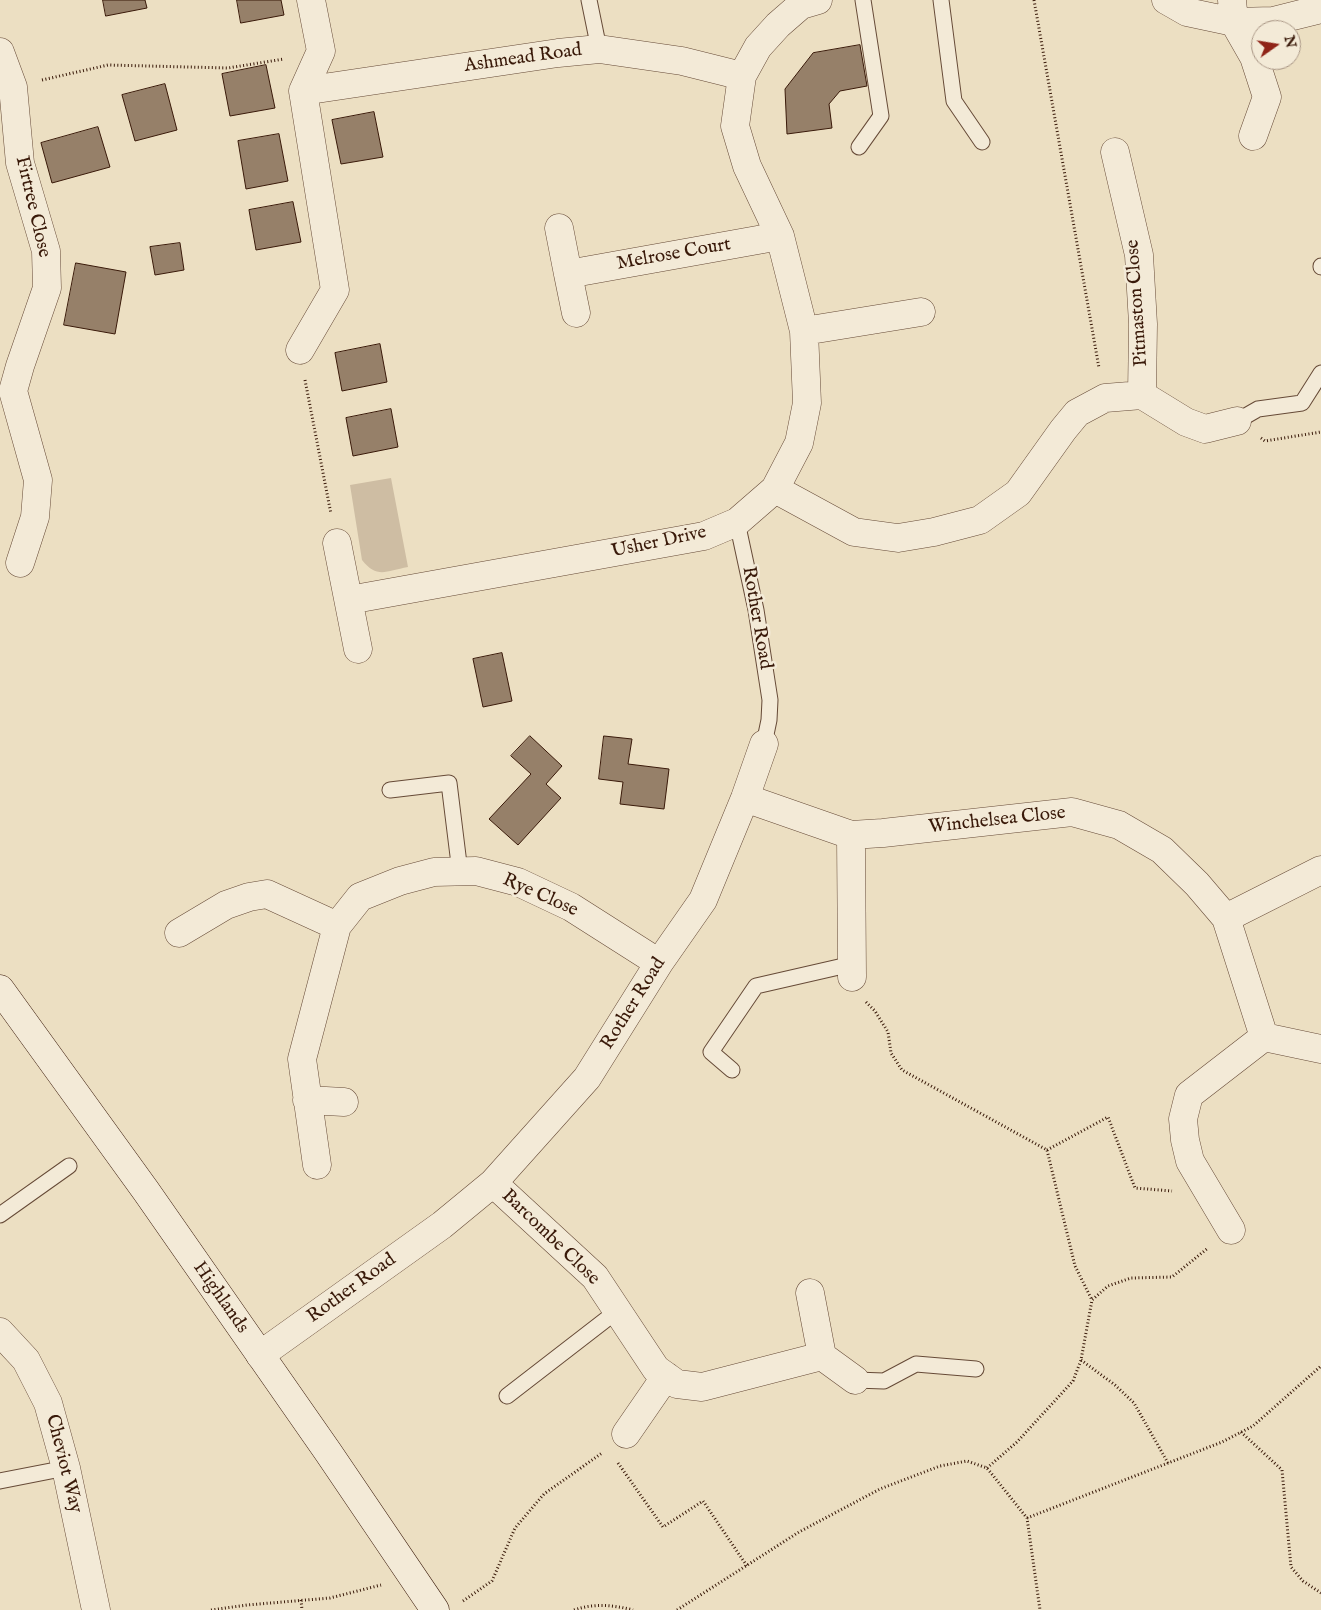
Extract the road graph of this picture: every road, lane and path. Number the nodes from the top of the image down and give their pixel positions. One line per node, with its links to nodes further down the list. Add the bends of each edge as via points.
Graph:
1 (311, 0): 11 (street)
2 (590, 0): 10 (lane)
3 (864, 0): 18 (lane, via 881,116)
4 (941, 0): 17 (lane, via 954,101)
5 (1034, 0): 29 (path)
6 (1166, 0): 9 (street, via 1187,12)
7 (806, 2): 13 (street, Usher Drive, via 758,47)
8 (1321, 9): 9 (street, via 1273,21)
9 (1233, 11): 16 (street, via 1254,57 1267,97)
10 (599, 49): 13 (street, Ashmead Road, via 682,61); 15 (street, Ashmead Road)
11 (321, 51): 14 (path, via 228,68 108,65); 15 (street)
12 (0, 52): 14 (street, Firtree Close)
13 (742, 76): 21 (street, Usher Drive, via 735,126 747,166)
14 (13, 87): 35 (street, Firtree Close, via 20,162 46,251 47,288 13,391 38,480 35,517)
15 (303, 90): 26 (street, via 335,290)
16 (1253, 136)
17 (982, 142)
18 (859, 147)
19 (1115, 152): 28 (street, Pitmaston Close, via 1139,255 1143,324)
20 (558, 228): 22 (street)
21 (780, 236): 22 (street, Melrose Court); 25 (street, Usher Drive)
22 (568, 274): 24 (street)
23 (921, 312): 25 (street)
24 (576, 313)
25 (804, 331): 32 (street, Usher Drive, via 806,403 801,435)
26 (300, 350): 34 (path)
27 (1321, 373): 30 (lane, via 1302,403 1258,409)
28 (1142, 395): 29 (street); 30 (street, via 1186,422 1205,429)
29 (1105, 398): 32 (street, via 1077,412 1018,493 980,520 898,538 854,532)
30 (1237, 421): 31 (path, via 1265,441)
31 (1321, 432)
32 (775, 489): 33 (street, Usher Drive)
33 (737, 522): 36 (street, Usher Drive, via 704,536); 38 (lane, Rother Road, via 756,610 770,700)
34 (337, 543): 36 (street)
35 (20, 563)
36 (349, 600): 37 (street)
37 (358, 649)
38 (764, 744): 40 (street, Rother Road)
39 (390, 790): 43 (lane, via 449,783)
40 (745, 798): 41 (street, Winchelsea Close); 47 (street, Rother Road, via 703,900)
41 (851, 834): 44 (street, Winchelsea Close, via 1072,812 1119,825 1162,850); 48 (street)
42 (1321, 870): 44 (street)
43 (460, 872): 45 (street, Rye Close, via 434,872 360,897); 47 (street, Rye Close, via 476,871 518,882 571,907)
44 (1226, 918): 50 (street, Winchelsea Close)
45 (337, 926): 46 (street, via 267,894 248,896 226,904); 53 (street, Rye Close, via 302,1059)
46 (179, 934)
47 (659, 963): 58 (street, Rother Road, via 588,1078)
48 (852, 971): 52 (lane, via 756,986 711,1052); 55 (path, via 860,996 875,1011 888,1032 891,1053 902,1070)
49 (0, 989): 66 (street, Highlands)
50 (1264, 1037): 51 (street); 59 (street, via 1189,1095 1183,1119 1185,1140 1190,1161)
51 (1321, 1049)
52 (732, 1070)
53 (307, 1100): 54 (street); 56 (street, Rye Close)
54 (344, 1102)
55 (1047, 1150): 59 (path, via 1108,1117 1135,1188); 63 (path, via 1075,1266)
56 (316, 1165)
57 (69, 1166): 60 (lane)
58 (493, 1183): 64 (street, Barcombe Close, via 595,1278); 66 (street, Rother Road, via 442,1225)
59 (1209, 1193): 61 (street)
60 (0, 1214)
61 (1232, 1230): 63 (path, via 1172,1276 1131,1278 1108,1286)
62 (810, 1293): 67 (street)
63 (1092, 1300): 68 (path)
64 (617, 1311): 71 (street, Barcombe Close, via 656,1369); 73 (lane)
65 (0, 1332): 77 (street, Cheviot Way, via 26,1360 48,1403)
66 (260, 1355): 82 (street, Highlands)
67 (822, 1356): 71 (street, Barcombe Close, via 702,1388 677,1384); 72 (street)
68 (1081, 1360): 76 (path, via 1134,1403); 78 (path, via 1073,1381 1017,1442)
69 (1321, 1366): 74 (path, via 1253,1426)
70 (976, 1369): 72 (lane, via 916,1364 884,1381)
71 (666, 1376): 75 (street)
72 (855, 1380)
73 (507, 1396)
74 (1241, 1432): 76 (path); 83 (path, via 1282,1470 1290,1567)
75 (617, 1441): 81 (path, via 663,1527 703,1501); 85 (path, via 544,1494 514,1528 492,1581)
76 (1168, 1463): 80 (path)
77 (66, 1468): 79 (lane); 86 (street, Cheviot Way)
78 (987, 1468): 80 (path); 81 (path, via 967,1461 940,1466 880,1489 799,1532)
79 (0, 1481)
80 (1026, 1518): 92 (path)
81 (747, 1566): 91 (path)
82 (413, 1578): 84 (path, via 330,1598); 85 (street, Highlands)
83 (1321, 1593)
84 (301, 1600): 87 (path); 88 (path)
85 (446, 1608)
86 (96, 1610)
87 (211, 1610)
88 (302, 1610)
89 (574, 1610): 90 (path, via 588,1605)
90 (633, 1610)
91 (677, 1610)
92 (1040, 1610)

